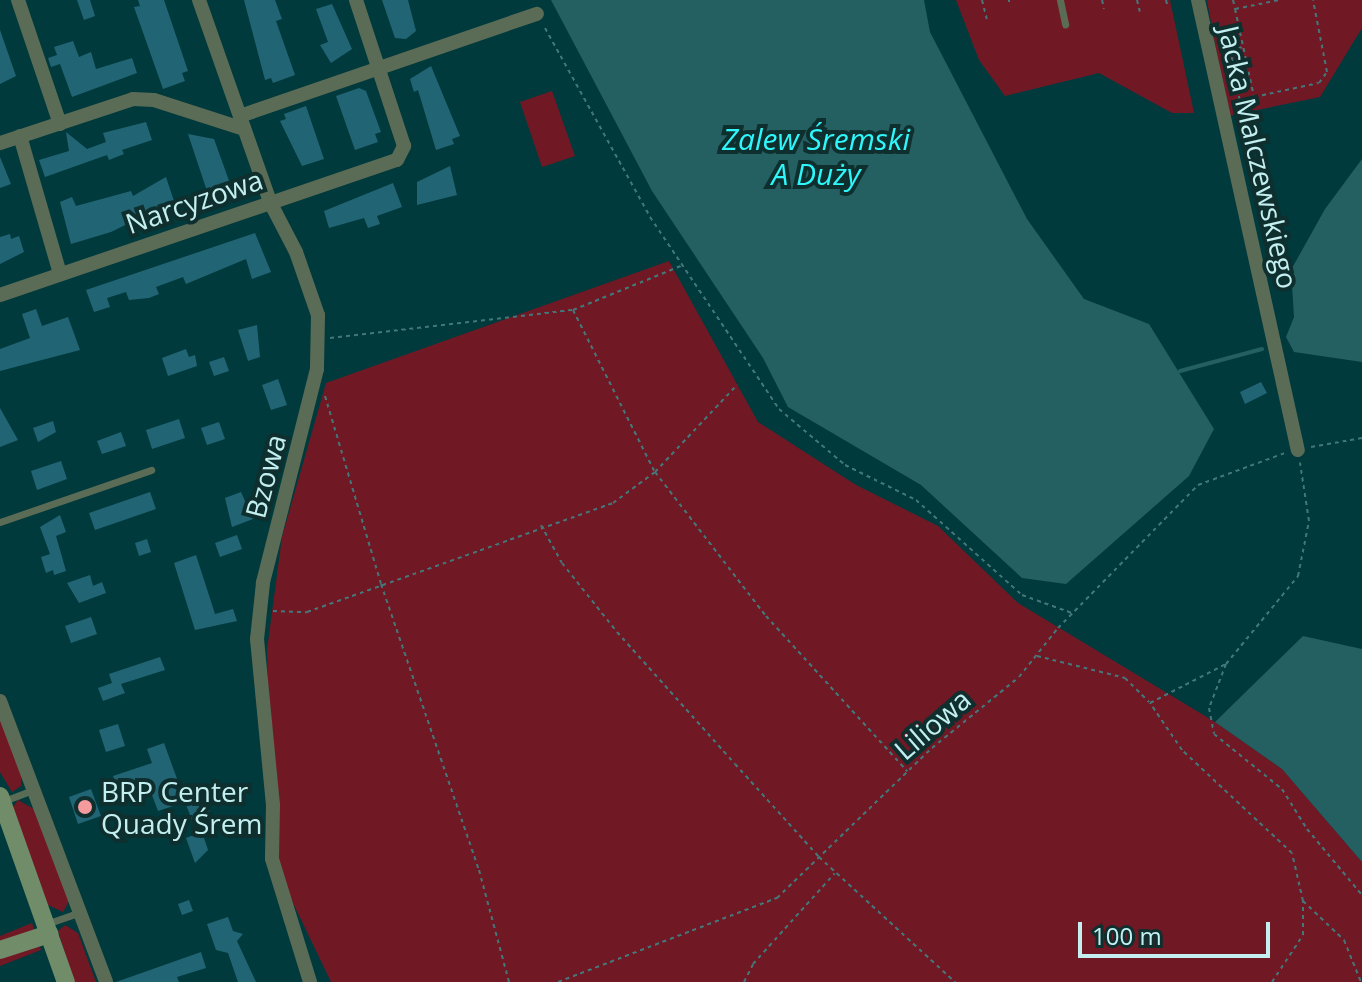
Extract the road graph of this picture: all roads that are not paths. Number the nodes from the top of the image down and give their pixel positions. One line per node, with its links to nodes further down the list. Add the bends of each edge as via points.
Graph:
1 (18, 0): 10 (street)
2 (199, 0): 9 (street, Bzowa)
3 (356, 0): 8 (street)
4 (1060, 0): 7 (lane)
5 (1198, 0): 16 (street, Jacka Malczewskiego)
6 (537, 14): 8 (street)
7 (1065, 24)
8 (380, 67): 9 (street); 13 (street, Narcyzowa, via 403,154)
9 (242, 122): 10 (street, via 133,99); 13 (street, Bzowa)
10 (60, 124): 11 (street)
11 (20, 136): 12 (street); 14 (street)
12 (0, 143)
13 (270, 202): 14 (street, Narcyzowa); 27 (street, Bzowa, via 311,289 320,339 259,611 272,859)
14 (60, 274): 15 (street, Narcyzowa)
15 (0, 295)
16 (1298, 450)
17 (151, 470): 18 (lane)
18 (0, 522)
19 (0, 701): 20 (street)
20 (32, 790): 21 (lane); 22 (street)
21 (1, 799): 23 (main road)
22 (78, 913): 23 (lane); 26 (street)
23 (48, 929): 24 (main road); 25 (main road)
24 (0, 950)
25 (66, 982)
26 (106, 982)
27 (310, 982)

